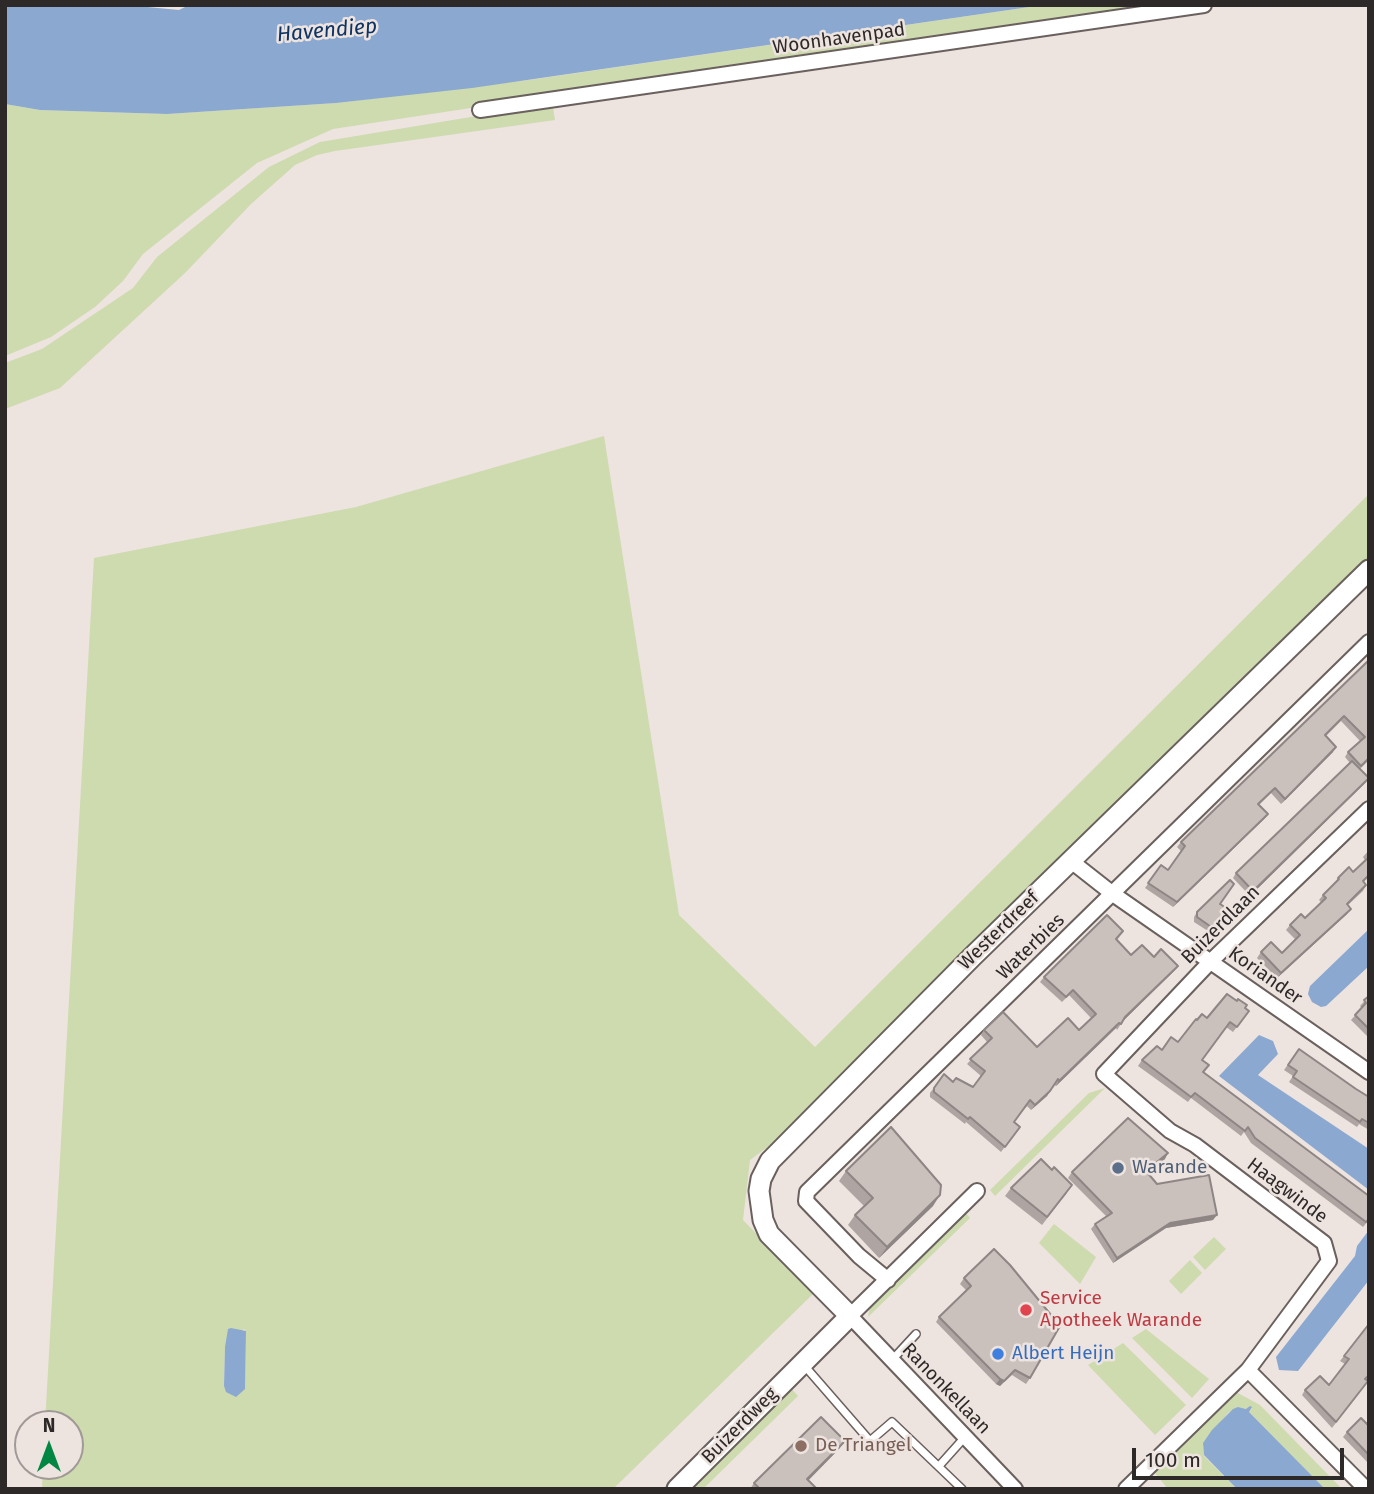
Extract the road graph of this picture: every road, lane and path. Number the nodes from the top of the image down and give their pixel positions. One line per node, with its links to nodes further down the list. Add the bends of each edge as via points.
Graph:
1 (1204, 5): 2 (street, Woonhavenpad)
2 (480, 110)
3 (1369, 570): 6 (street, Westerdreef)
4 (1369, 642): 7 (street, Waterbies)
5 (1369, 808): 8 (street, Buizerdlaan)
6 (1071, 861): 7 (street, Koriander); 13 (street, Westerdreef, via 765,1169 760,1205 769,1234)
7 (1113, 894): 8 (street, Koriander); 12 (street, Waterbies, via 807,1192 806,1201)
8 (1210, 962): 9 (street, Koriander); 10 (street, Buizerdlaan)
9 (1367, 1068)
10 (1104, 1074): 17 (street, Haagwinde, via 1170,1131 1324,1243 1329,1261)
11 (977, 1191): 12 (street)
12 (888, 1280): 13 (street)
13 (850, 1316): 15 (street, Ranonkellaan); 16 (street, Buizerdweg)
14 (916, 1334): 15 (lane)
15 (892, 1360): 18 (street, Ranonkellaan)
16 (803, 1364): 19 (lane, via 870,1441 892,1422); 20 (street, Buizerdweg)
17 (1248, 1370): 23 (street); 24 (street)
18 (965, 1437): 19 (lane); 22 (street, Ranonkellaan)
19 (939, 1466): 21 (lane)
20 (677, 1489)
21 (962, 1489)
22 (1015, 1489)
23 (1126, 1489)
24 (1366, 1489)

